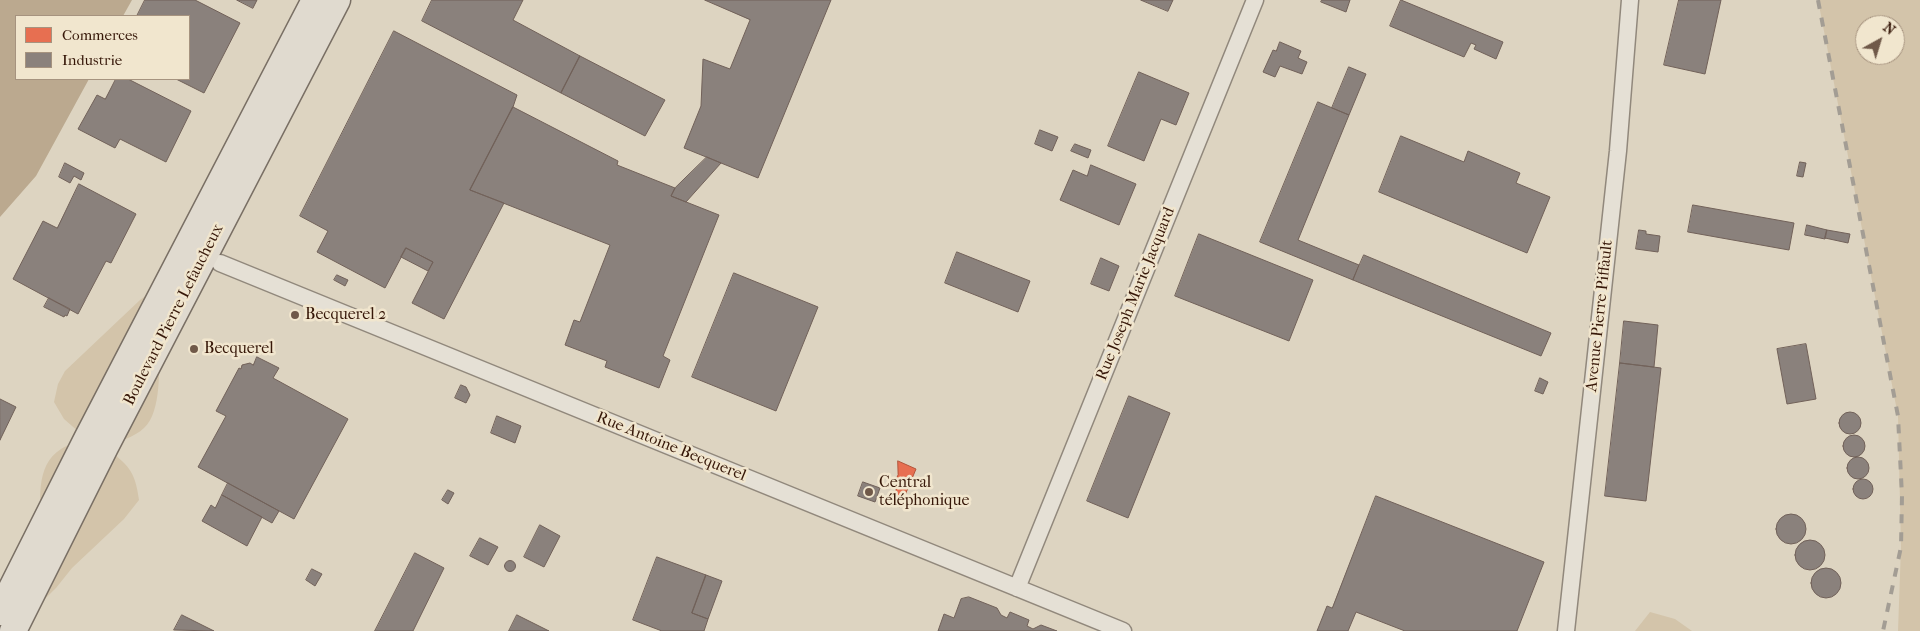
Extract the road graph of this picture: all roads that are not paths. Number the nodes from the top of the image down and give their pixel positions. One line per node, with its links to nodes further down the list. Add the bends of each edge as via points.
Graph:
1 (314, 0): 6 (main road, Boulevard Pierre Lefaucheux)
2 (337, 0): 6 (main road, Boulevard Pierre Lefaucheux)
3 (1255, 0): 7 (street, Rue Joseph Marie Jacquard)
4 (1630, 0): 11 (street, Avenue Pierre Piffault, via 1619,144)
5 (220, 263): 7 (street, Rue Antoine Becquerel)
6 (96, 443): 8 (main road, Boulevard Pierre Lefaucheux); 9 (main road, Boulevard Pierre Lefaucheux)
7 (1017, 588): 10 (street, Rue Antoine Becquerel)
8 (0, 612)
9 (13, 631)
10 (1122, 631)
11 (1566, 631)

